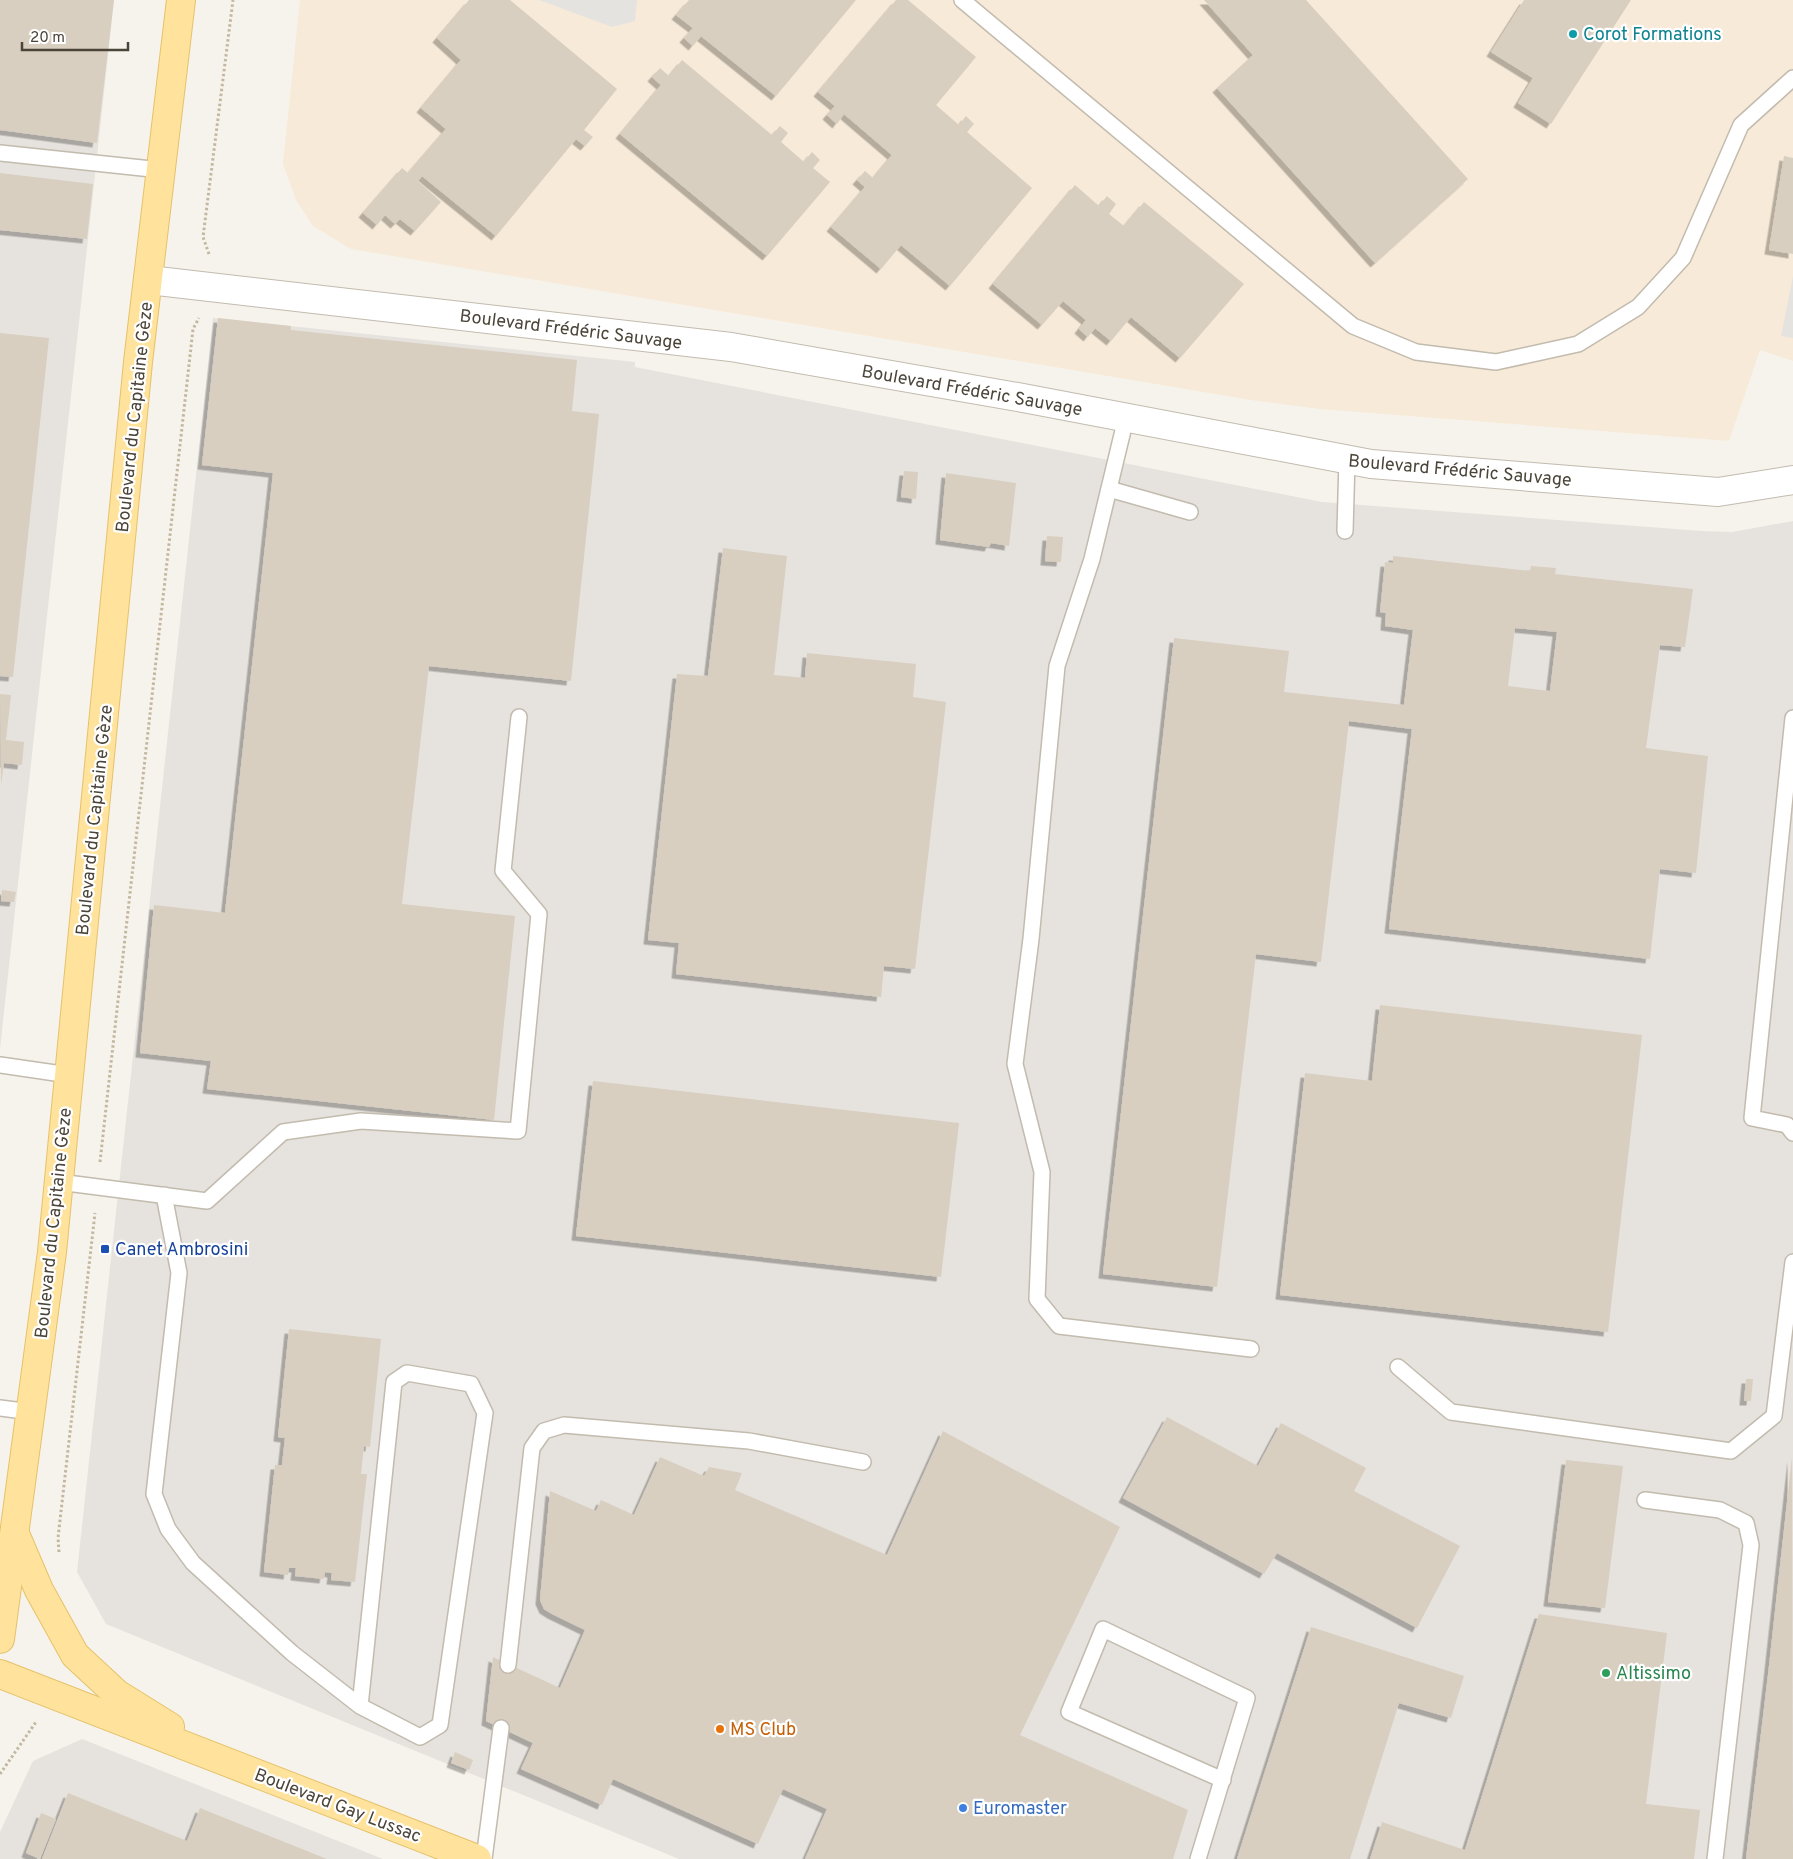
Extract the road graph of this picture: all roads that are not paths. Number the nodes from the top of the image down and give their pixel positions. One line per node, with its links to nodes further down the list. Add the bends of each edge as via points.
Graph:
1 (181, 0): 5 (main road, Boulevard du Capitaine Gèze)
2 (962, 0): 3 (lane, via 1353,326 1416,352 1496,362 1578,344 1638,306 1683,258 1741,125)
3 (1793, 78)
4 (0, 153): 5 (lane)
5 (161, 170): 6 (main road, Boulevard du Capitaine Gèze)
6 (149, 280): 7 (street, Boulevard Frédéric Sauvage, via 731,347); 16 (main road, Boulevard du Capitaine Gèze, via 137,372)
7 (1126, 418): 8 (street, Boulevard Frédéric Sauvage); 10 (lane)
8 (1347, 460): 9 (street, Boulevard Frédéric Sauvage, via 1718,492); 12 (lane)
9 (1793, 480)
10 (1109, 489): 11 (lane); 21 (lane, via 1092,559 1057,666 1031,939 1015,1064 1042,1172 1037,1298 1059,1326)
11 (1190, 512)
12 (1345, 531)
13 (519, 717): 19 (lane, via 503,871 539,914 518,1131 361,1121 283,1132 207,1201)
14 (1793, 718): 17 (lane, via 1752,1118 1786,1125)
15 (0, 1065): 16 (lane)
16 (69, 1075): 18 (main road, Boulevard du Capitaine Gèze)
17 (1793, 1133)
18 (59, 1182): 19 (lane); 24 (main road, Boulevard du Capitaine Gèze)
19 (164, 1195): 31 (lane, via 179,1273 154,1494 168,1529 193,1564 292,1653)
20 (1793, 1262): 22 (lane, via 1774,1416 1731,1451 1451,1412)
21 (1251, 1349)
22 (1398, 1367)
23 (0, 1408): 24 (lane)
24 (31, 1412): 27 (main road, Boulevard du Capitaine Gèze)
25 (863, 1462): 29 (lane, via 749,1441 564,1425 544,1430 532,1448)
26 (1645, 1500): 38 (lane, via 1720,1510 1746,1523 1751,1545)
27 (15, 1534): 28 (main road, Boulevard du Capitaine Gèze); 33 (main road, Boulevard Gay Lussac, via 38,1590 75,1655 117,1694)
28 (0, 1639)
29 (508, 1665)
30 (0, 1674): 33 (main road, Boulevard Gay Lussac)
31 (360, 1706): 31 (lane, via 420,1737 440,1725 485,1414 471,1384 407,1373 394,1382)
32 (501, 1728): 36 (lane)
33 (226, 1762): 35 (main road, Boulevard Gay Lussac)
34 (1223, 1780): 34 (lane, via 1247,1698 1102,1630 1069,1712); 37 (lane)
35 (477, 1859)
36 (484, 1859)
37 (1198, 1859)
38 (1715, 1859)

